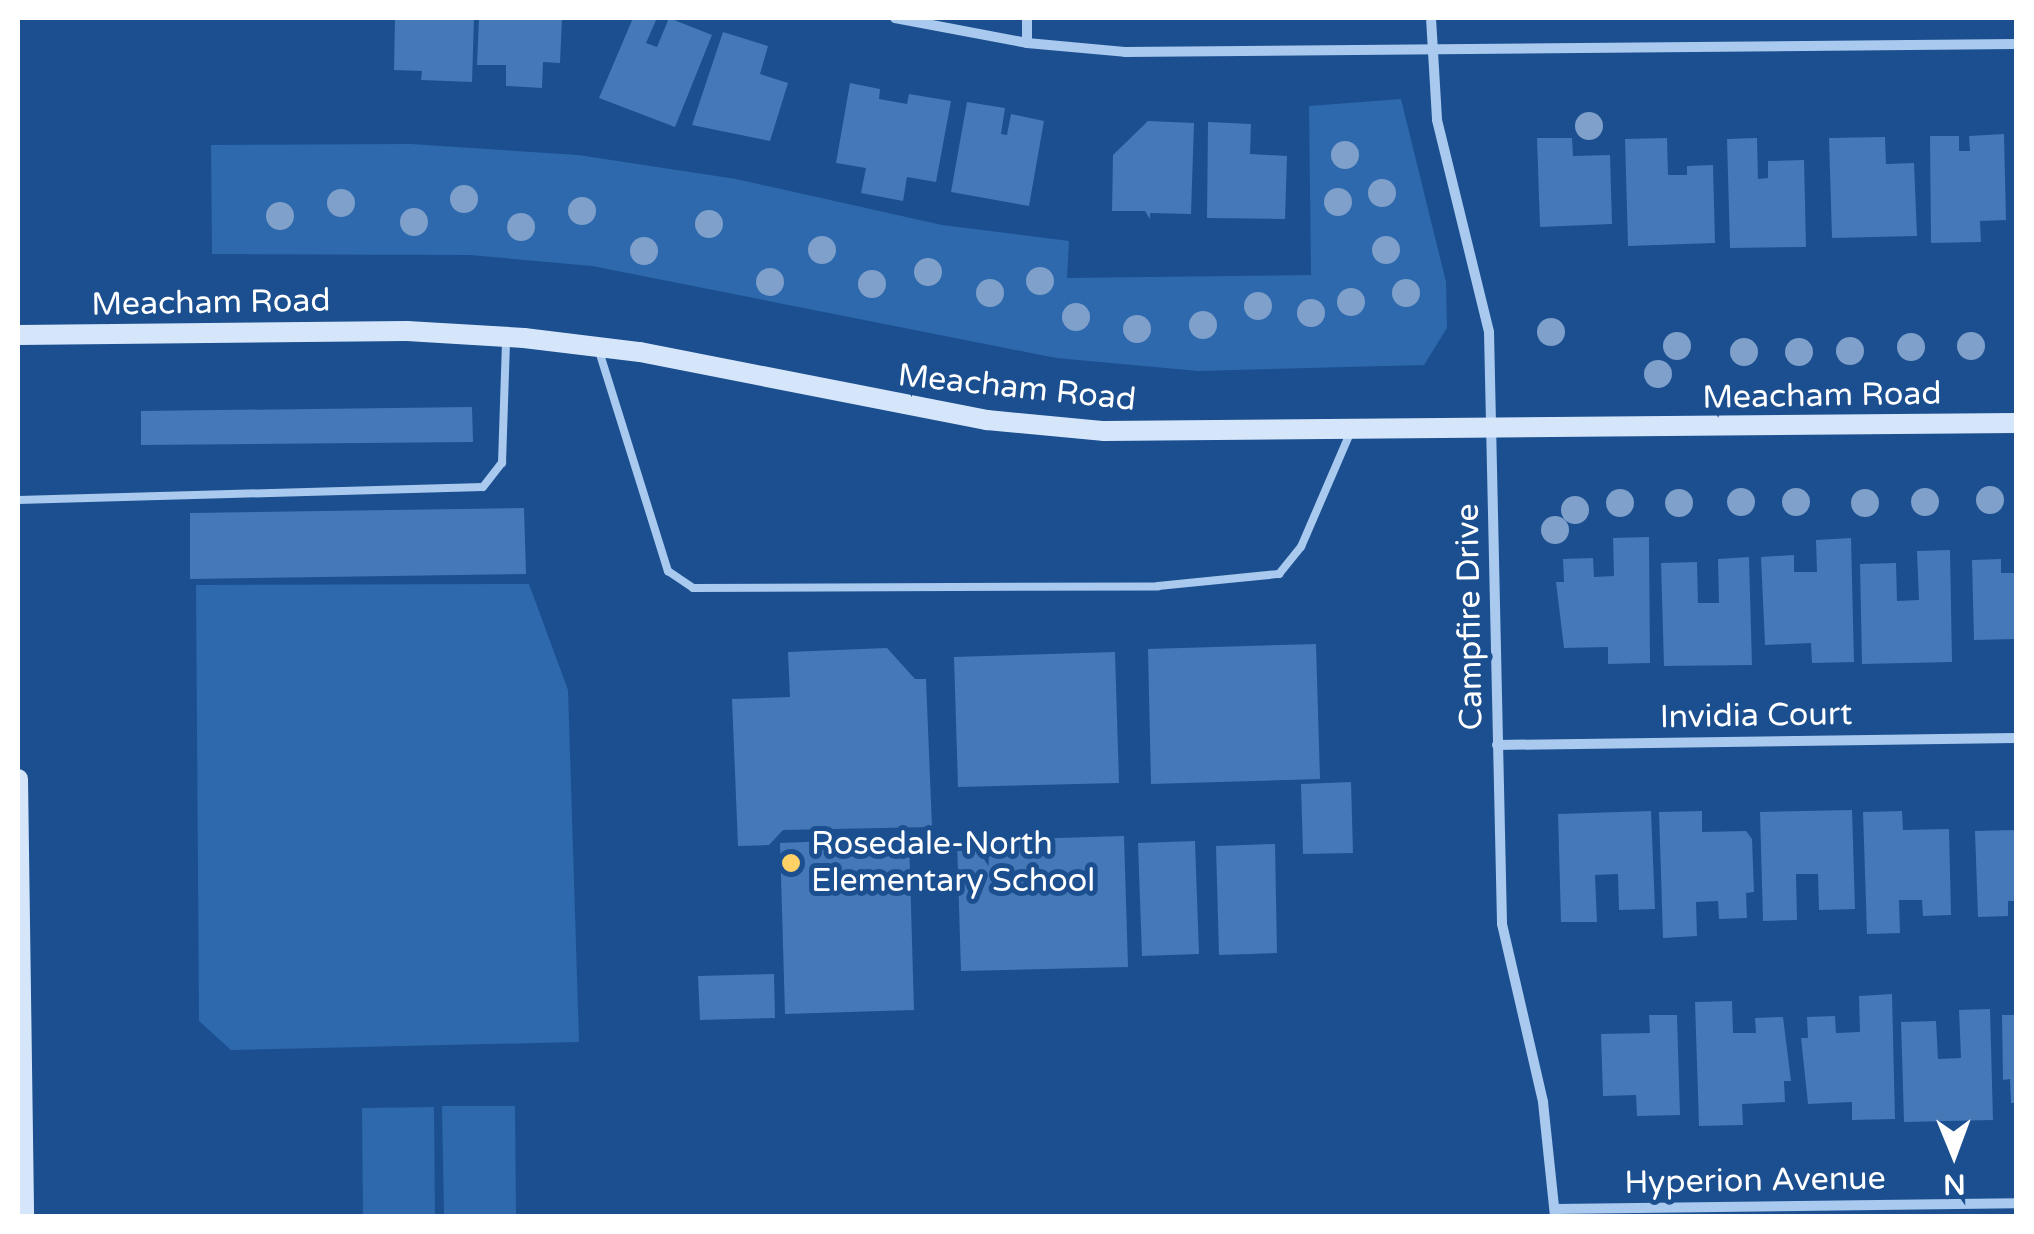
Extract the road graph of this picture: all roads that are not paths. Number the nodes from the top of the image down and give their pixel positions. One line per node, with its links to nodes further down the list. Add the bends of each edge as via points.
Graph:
1 (896, 18): 4 (street)
2 (1027, 18): 4 (street)
3 (1431, 18): 6 (street, Campfire Drive)
4 (1028, 43): 6 (street, via 1181,54)
5 (2016, 44): 6 (street)
6 (1432, 51): 11 (street, Campfire Drive, via 1437,120 1489,332)
7 (18, 336): 8 (street, Meacham Road, via 407,331)
8 (506, 337): 9 (street, Meacham Road); 13 (lane, via 502,462 483,487)
9 (598, 347): 12 (street, Meacham Road, via 987,420 1104,431); 12 (lane, via 668,571 693,588 1140,586 1279,574 1300,548)
10 (2016, 423): 11 (street, Meacham Road)
11 (1492, 430): 12 (street, Meacham Road); 15 (street, Campfire Drive)
12 (1350, 432)
13 (18, 500)
14 (2016, 738): 15 (street, Invidia Court)
15 (1497, 745): 19 (street, Campfire Drive, via 1502,924 1543,1102)
16 (18, 778): 20 (street)
17 (1994, 1203): 18 (street, Hyperion Avenue); 19 (street, Hyperion Avenue); 21 (street)
18 (2016, 1203)
19 (1555, 1213)
20 (24, 1216)
21 (1994, 1216)

